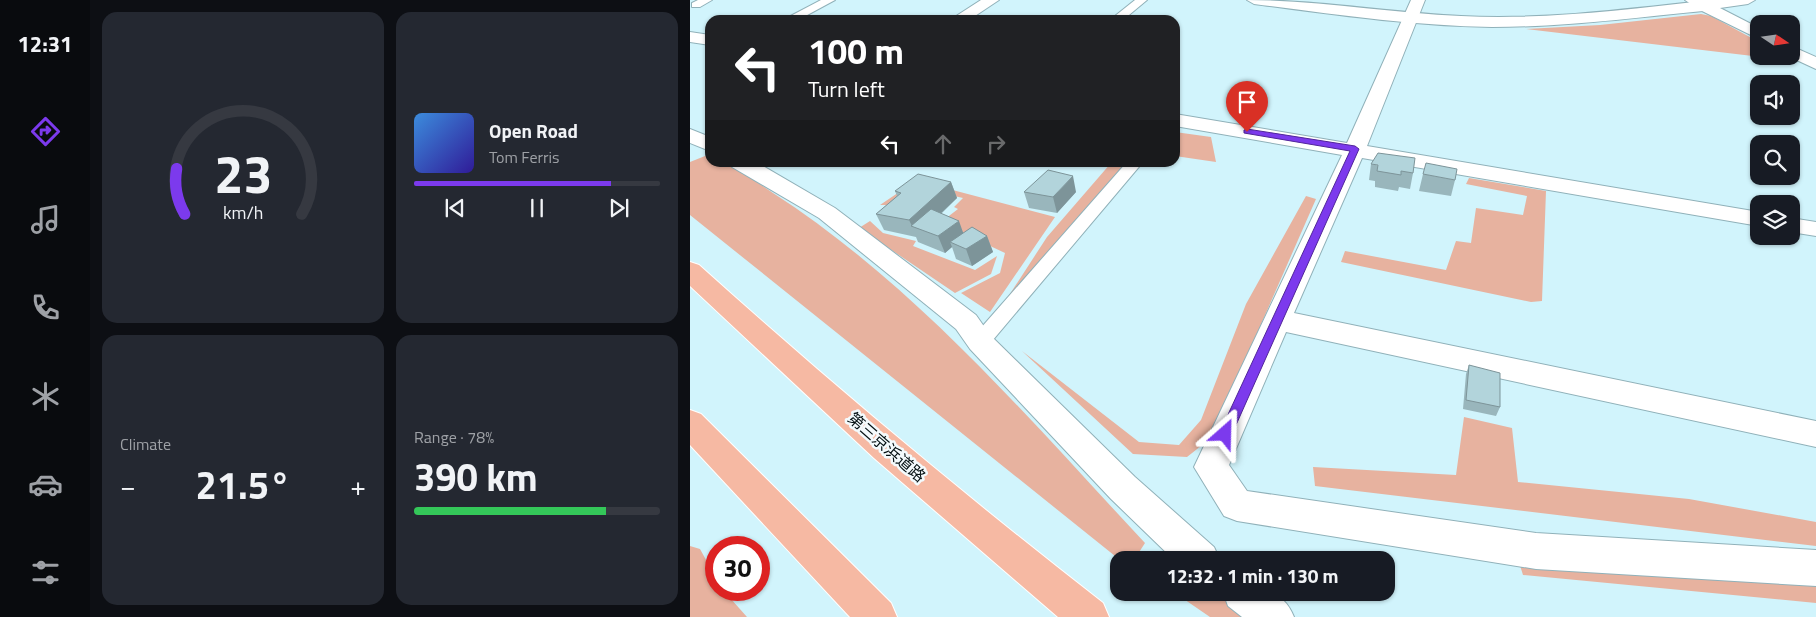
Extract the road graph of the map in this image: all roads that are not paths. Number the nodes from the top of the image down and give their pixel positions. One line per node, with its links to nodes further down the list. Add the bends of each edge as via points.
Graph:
1 (707, 0): 9 (lane)
2 (830, 0): 10 (lane)
3 (992, 0): 11 (street)
4 (1142, 0): 12 (lane)
5 (1254, 0): 13 (street)
6 (1418, 0): 13 (street)
7 (1748, 0): 8 (street)
8 (1697, 3): 13 (street, via 1546,21); 14 (street)
9 (696, 5)
10 (799, 15)
11 (966, 15)
12 (1122, 15)
13 (1410, 18): 20 (street)
14 (1750, 30)
15 (690, 37): 16 (street)
16 (705, 39)
17 (1800, 56): 18 (street)
18 (1816, 64)
19 (1180, 121): 20 (street)
20 (1355, 149): 23 (street); 27 (street)
21 (749, 167): 28 (street, via 827,213 966,322)
22 (1132, 167): 28 (lane)
23 (1750, 217)
24 (1800, 226): 25 (street)
25 (1816, 229)
26 (690, 272): 35 (highway, 第三京浜道路, via 777,354)
27 (1278, 320): 30 (street); 32 (street, via 1210,467 1237,505 1536,551)
28 (980, 342): 31 (street, via 1123,488)
29 (690, 423): 34 (highway)
30 (1816, 434)
31 (1191, 551)
32 (1816, 568)
33 (1254, 601): 36 (street)
34 (877, 617)
35 (1089, 617)
36 (1274, 617)

